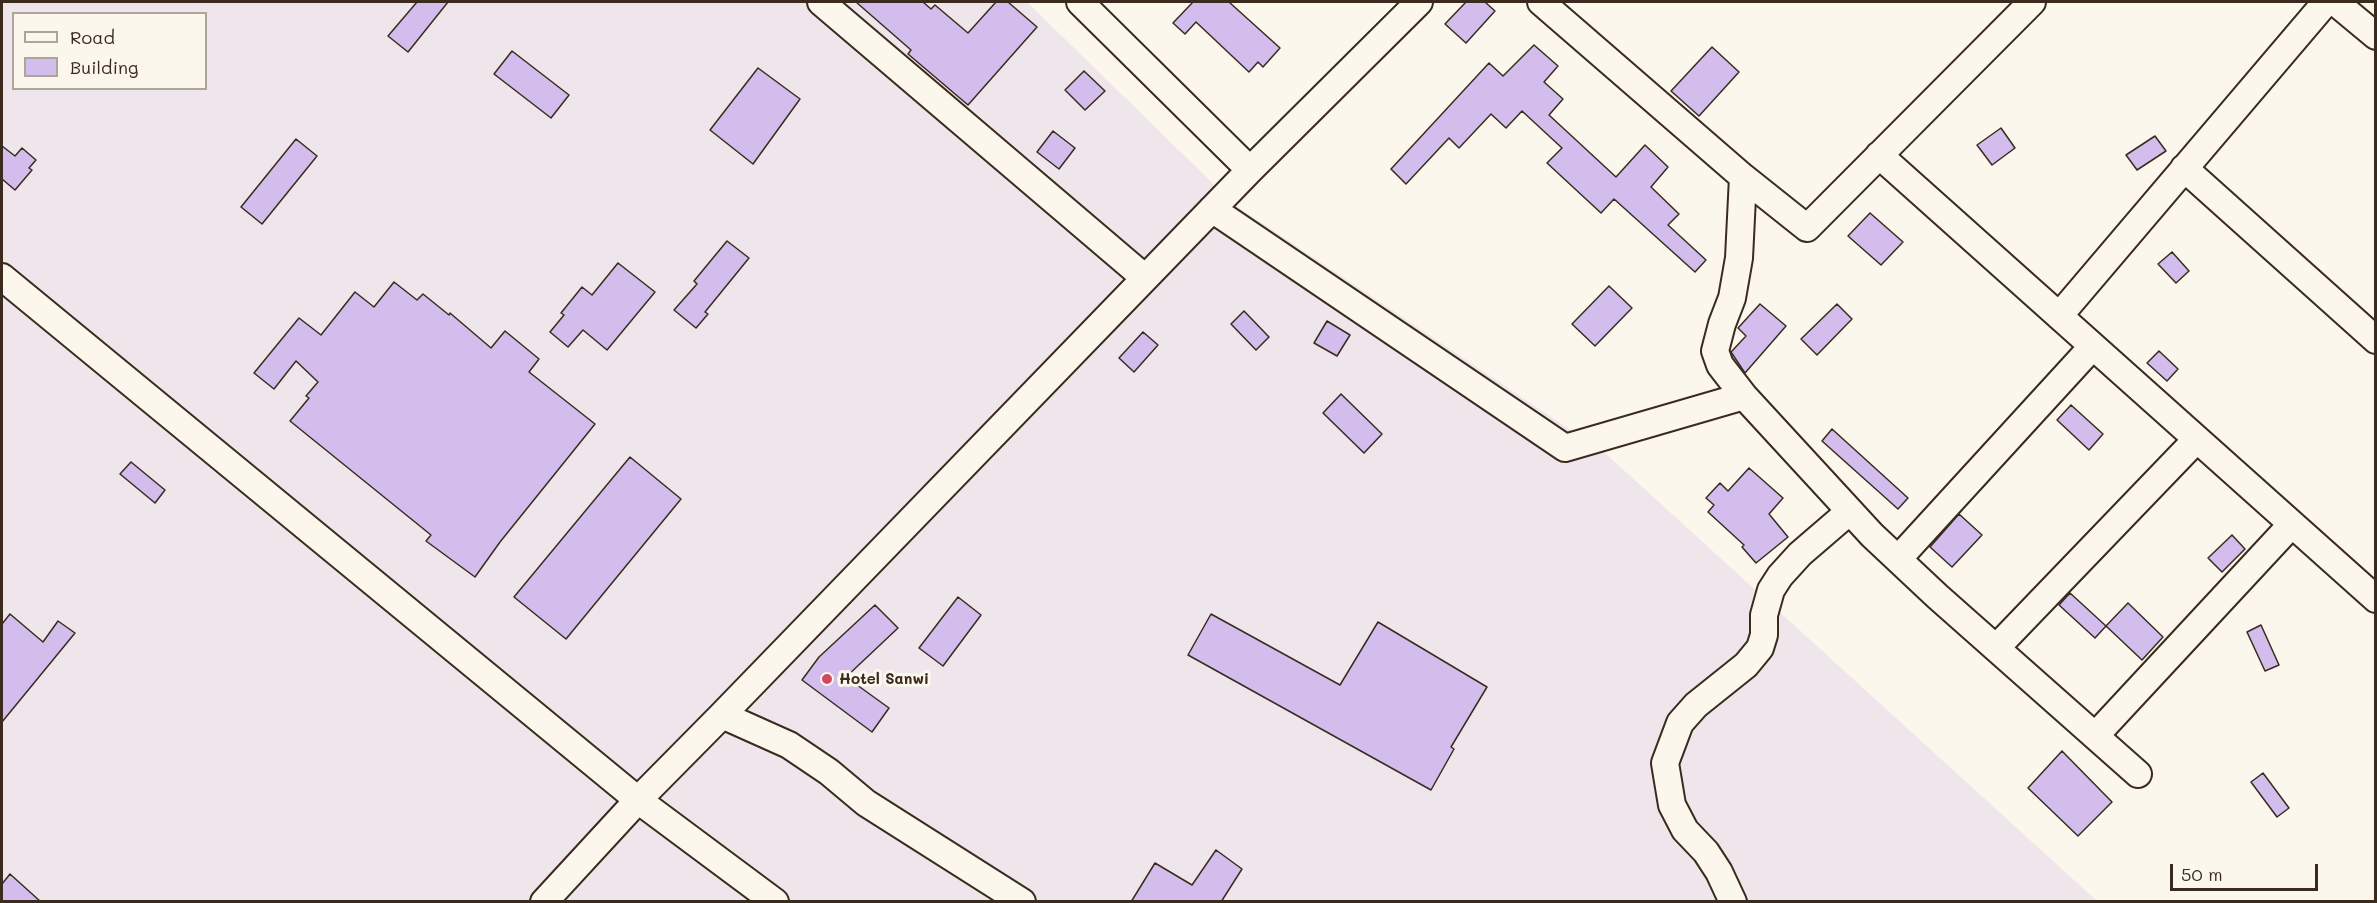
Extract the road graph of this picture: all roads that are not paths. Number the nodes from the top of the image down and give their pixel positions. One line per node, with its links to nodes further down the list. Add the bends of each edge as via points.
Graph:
1 (821, 2): 15 (street)
2 (1080, 2): 11 (street)
3 (1419, 2): 11 (street)
4 (1541, 2): 12 (street)
5 (2032, 2): 9 (street)
6 (2326, 2): 10 (street)
7 (2335, 2): 8 (street)
8 (2375, 33)
9 (1879, 155): 12 (street, via 1807,228); 16 (street)
10 (2184, 168): 16 (street); 17 (street)
11 (1250, 170): 13 (street)
12 (1743, 177): 19 (street, via 1739,258 1715,351 1720,365)
13 (1212, 209): 15 (street); 19 (street, via 1565,448)
14 (2, 277): 29 (street)
15 (1145, 278): 26 (street)
16 (2059, 316): 18 (street)
17 (2376, 340)
18 (2093, 346): 20 (street); 23 (street)
19 (1744, 396): 21 (street)
20 (2197, 439): 22 (street); 25 (street)
21 (1850, 512): 23 (street); 33 (street, via 1780,576 1768,598 1760,648 1680,723 1665,763 1672,805 1685,830 1719,872)
22 (2292, 524): 24 (street); 27 (street)
23 (1898, 559): 25 (street)
24 (2376, 599)
25 (1996, 648): 27 (street)
26 (722, 715): 29 (street); 32 (street, via 789,745 866,803)
27 (2095, 736): 28 (street)
28 (2138, 774)
29 (638, 800): 30 (street); 31 (street)
30 (544, 902)
31 (775, 902)
32 (1022, 902)
33 (1733, 902)

